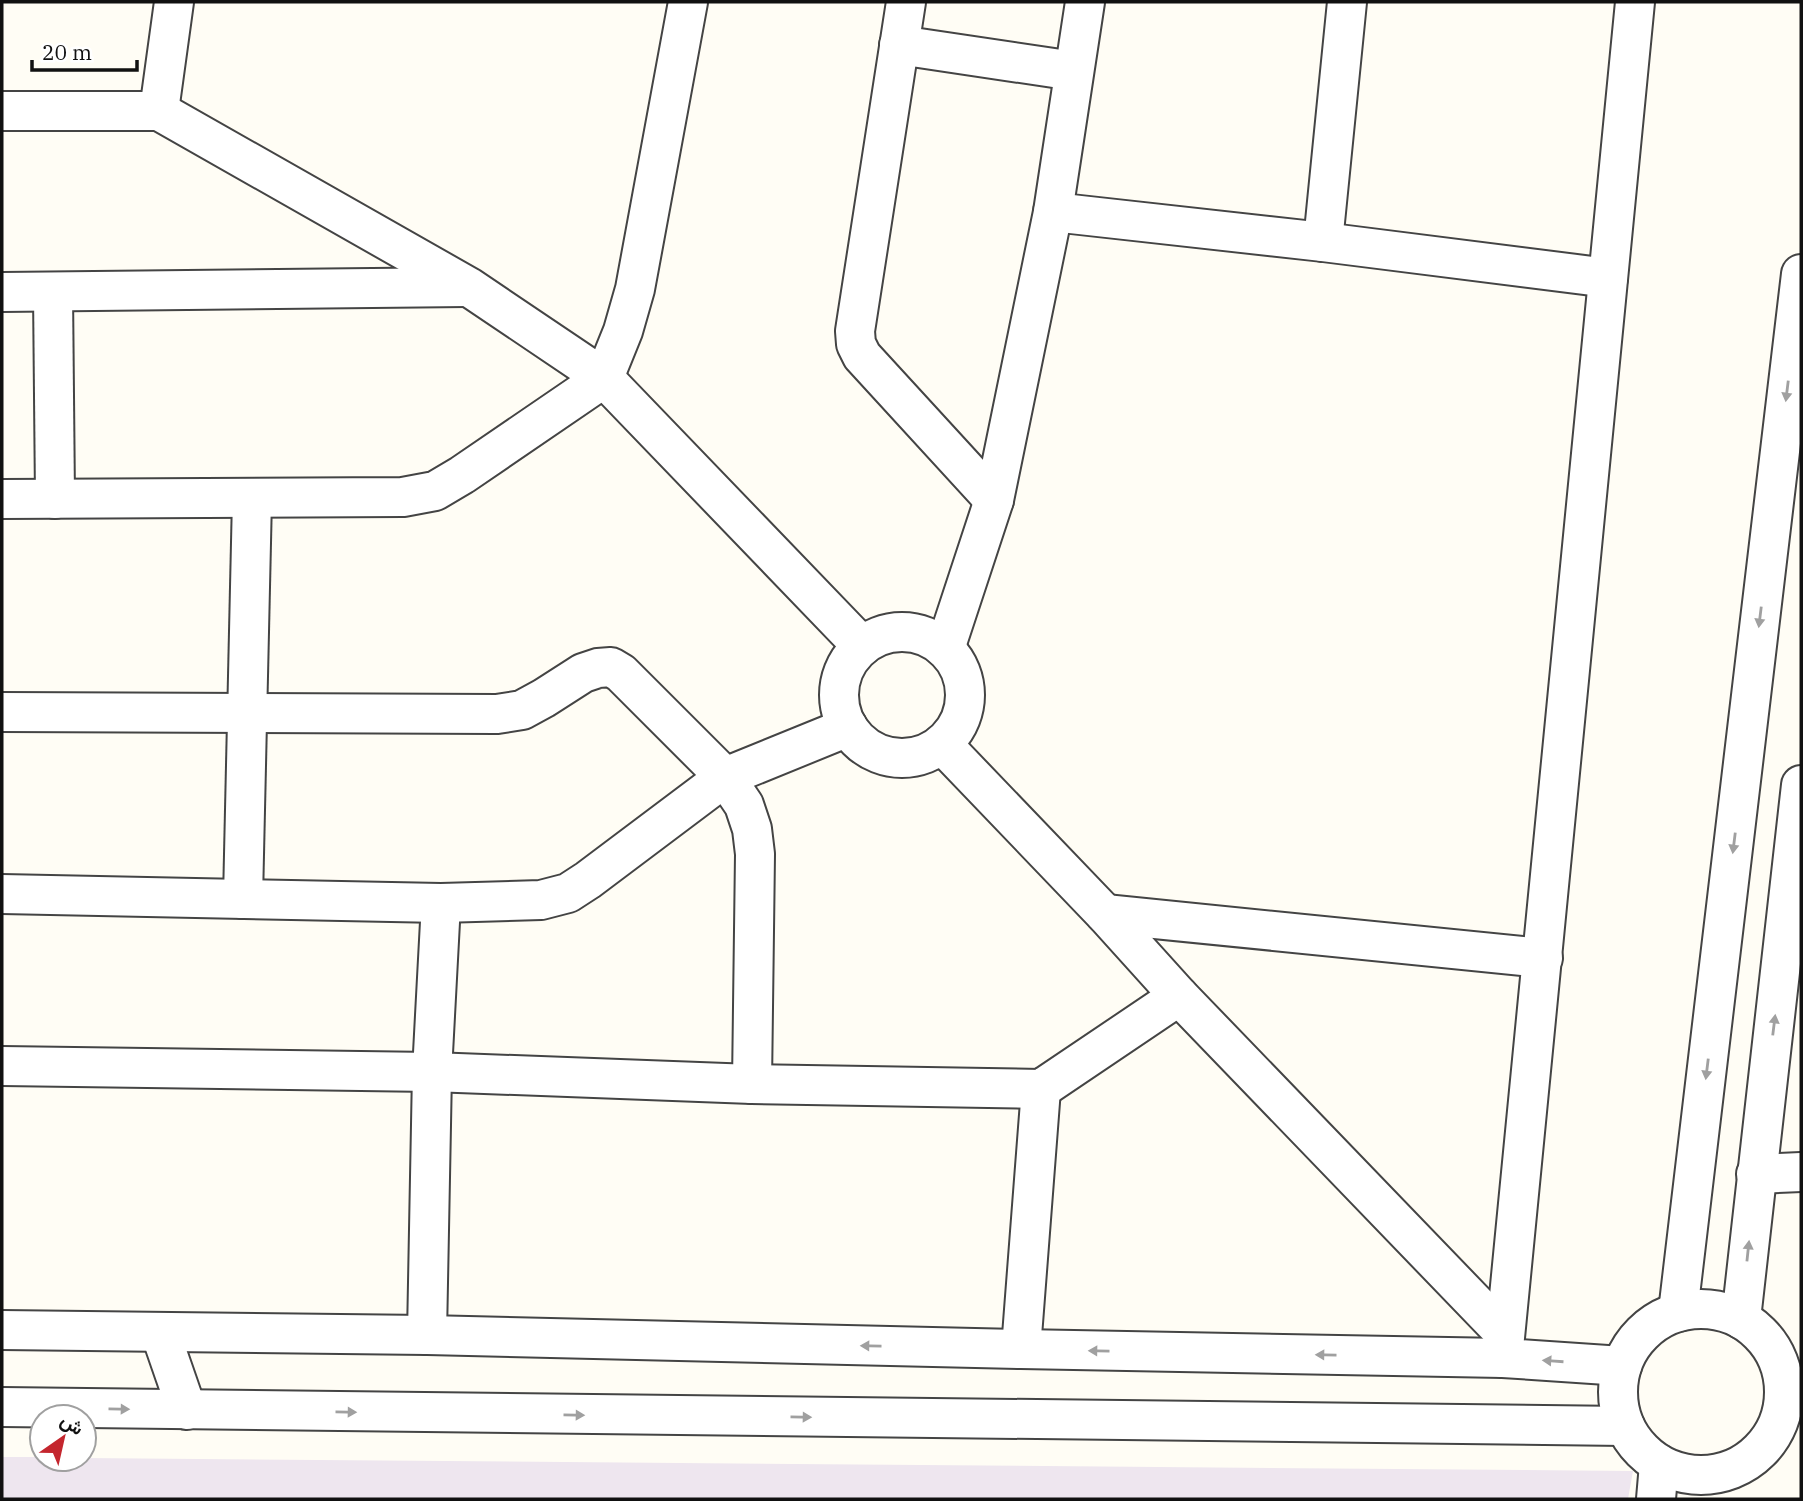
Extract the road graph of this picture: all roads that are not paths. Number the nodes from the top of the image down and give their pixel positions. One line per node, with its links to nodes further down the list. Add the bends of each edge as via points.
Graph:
1 (174, 2): 10 (street)
2 (688, 2): 18 (street, via 635,289)
3 (906, 2): 7 (street)
4 (1085, 2): 8 (street)
5 (1347, 2): 12 (street)
6 (1635, 2): 14 (street)
7 (899, 45): 8 (street); 22 (street, via 856,344)
8 (1074, 71): 11 (street)
9 (2, 111): 10 (street)
10 (159, 111): 15 (street)
11 (1053, 212): 12 (street); 22 (street)
12 (1323, 242): 14 (street)
13 (1801, 274): 43 (street, one-way to 43)
14 (1608, 278): 35 (street)
15 (469, 286): 17 (street); 18 (street)
16 (2, 292): 17 (street)
17 (53, 292): 21 (street)
18 (604, 378): 19 (street, via 435,491 403,497); 23 (street)
19 (252, 498): 21 (street); 26 (street)
20 (2, 499): 21 (street)
21 (55, 499)
22 (994, 500): 24 (street)
23 (862, 646): 24 (street, via 877,637 913,633); 27 (street, via 842,675 841,711)
24 (945, 649): 28 (street, via 956,663 965,697 962,715)
25 (2, 712): 26 (street)
26 (247, 713): 29 (street, via 497,714 522,709 583,673 611,667); 32 (street)
27 (848, 727): 28 (street, via 859,741 891,757 909,758); 29 (street)
28 (942, 744): 34 (street)
29 (725, 777): 33 (street, via 568,893 541,900); 39 (street, via 744,805 755,854)
30 (1801, 785): 42 (street, one-way to 30)
31 (2, 894): 32 (street)
32 (243, 899): 33 (street)
33 (441, 903): 38 (street)
34 (1105, 914): 35 (street); 36 (street)
35 (1543, 958): 48 (street)
36 (1179, 996): 40 (street); 48 (street)
37 (2, 1066): 38 (street)
38 (432, 1072): 39 (street); 47 (street)
39 (751, 1084): 40 (street)
40 (1041, 1089): 49 (street)
41 (1801, 1172): 42 (street)
42 (1756, 1174): 44 (street, one-way to 42)
43 (1678, 1312): 44 (street, via 1721,1311); 51 (street, via 1653,1323 1634,1342)
44 (1741, 1319): 50 (street)
45 (2, 1330): 46 (street)
46 (160, 1332): 47 (street); 53 (street)
47 (426, 1335): 49 (street, one-way to 47)
48 (1504, 1346): 49 (street, one-way to 49); 51 (street, one-way to 48)
49 (1021, 1349)
50 (1789, 1358): 55 (street, via 1783,1409)
51 (1622, 1366): 54 (street, via 1619,1407)
52 (2, 1407): 53 (street, one-way to 53)
53 (187, 1410): 54 (street, one-way to 54)
54 (1625, 1426): 56 (street)
55 (1787, 1431): 57 (street)
56 (1658, 1482): 57 (street, via 1678,1472)
57 (1716, 1487)

